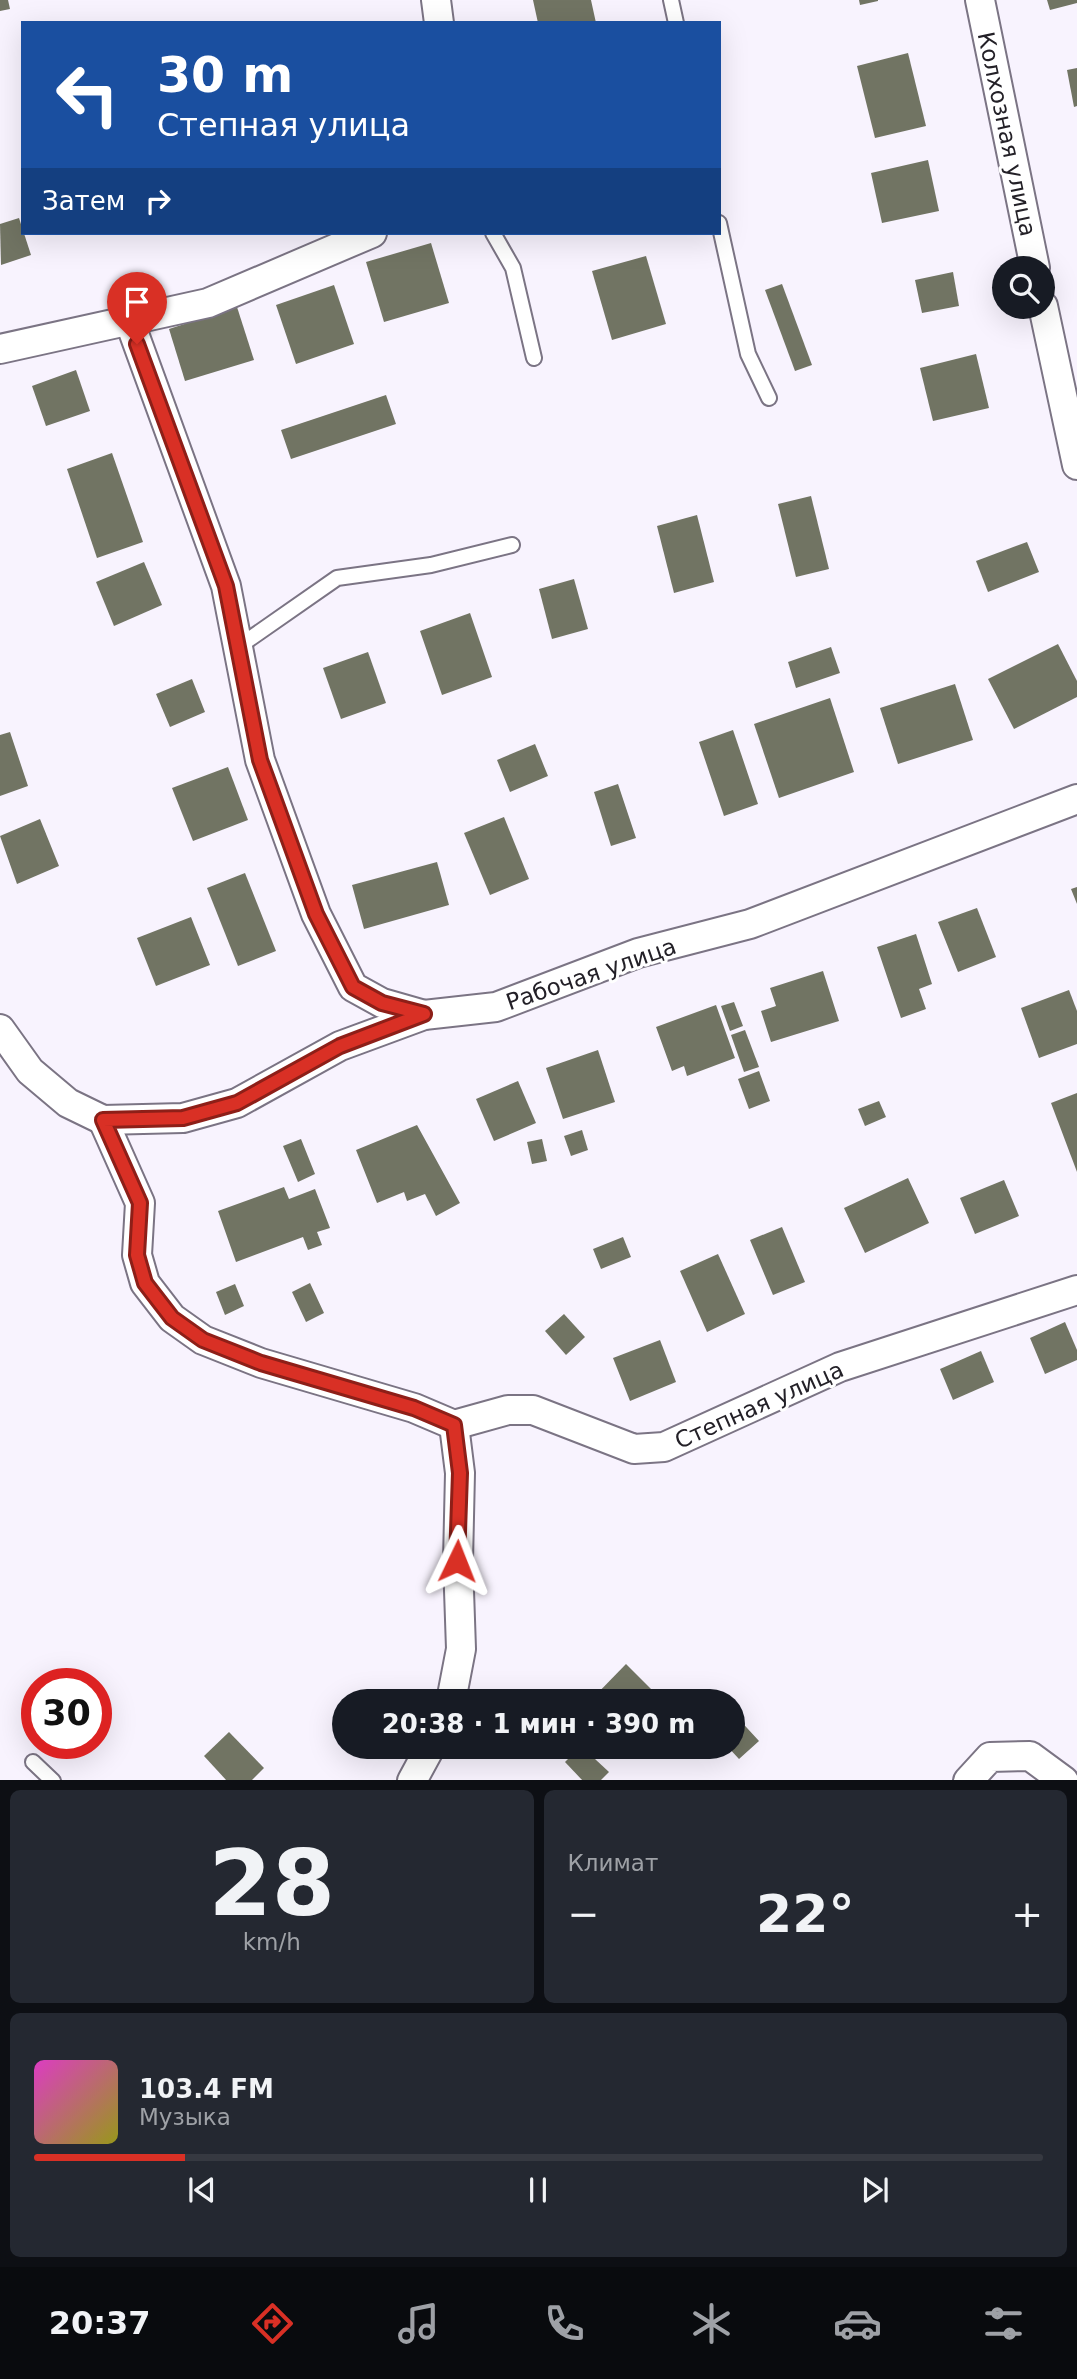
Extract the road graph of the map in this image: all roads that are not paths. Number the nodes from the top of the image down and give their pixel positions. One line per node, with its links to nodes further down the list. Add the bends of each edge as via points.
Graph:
1 (436, 0): 4 (street)
2 (671, 0): 5 (lane)
3 (980, 0): 9 (street, Колхозная улица)
4 (439, 21)
5 (676, 21)
6 (721, 232): 14 (lane, via 748,354)
7 (367, 235): 11 (street, via 208,303)
8 (494, 235): 13 (lane, via 513,268)
9 (1033, 256)
10 (1045, 319): 15 (street)
11 (128, 320): 12 (street); 17 (street, via 226,586)
12 (0, 349)
13 (534, 358)
14 (769, 398)
15 (1077, 465)
16 (512, 545): 17 (lane, via 431,565 337,578)
17 (238, 647): 19 (street, via 260,760 322,926 353,987 382,1003)
18 (1077, 799): 19 (street, Рабочая улица, via 750,924 638,953 496,1007)
19 (424, 1014): 21 (street, Рабочая улица, via 340,1046 237,1103 183,1118)
20 (0, 1029): 21 (street, via 30,1071 68,1103)
21 (103, 1120): 23 (street, via 140,1203 137,1255 145,1283 172,1318 203,1340 261,1363 414,1408)
22 (1077, 1290): 23 (street, Степная улица, via 840,1367 664,1447 634,1449 533,1410 508,1410)
23 (454, 1425): 24 (street, via 460,1473 461,1649)
24 (453, 1689)
25 (424, 1759): 28 (street)
26 (33, 1762): 27 (lane)
27 (53, 1780)
28 (412, 1780)
29 (968, 1780): 30 (street, via 990,1757 1030,1756)
30 (1064, 1780)

